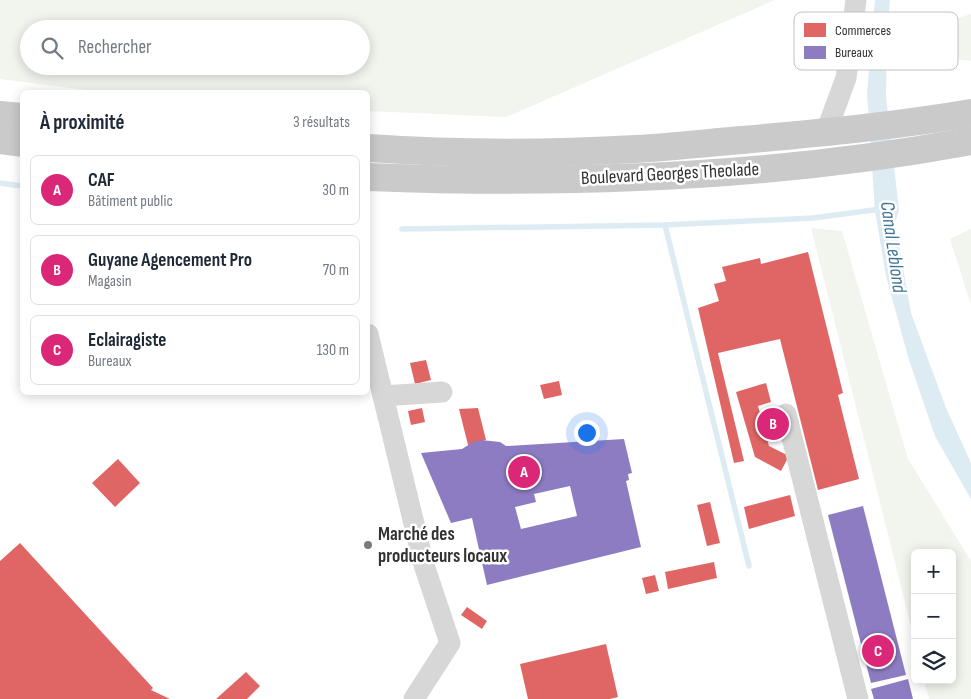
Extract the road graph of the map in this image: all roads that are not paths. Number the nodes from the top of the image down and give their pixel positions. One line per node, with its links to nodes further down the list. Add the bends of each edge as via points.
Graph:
1 (847, 70): 5 (street)
2 (971, 112): 5 (main road, Boulevard Georges Theolade)
3 (0, 115): 4 (main road)
4 (20, 117)
5 (826, 132): 9 (main road, Boulevard Georges Theolade, via 636,149 424,152)
6 (0, 140): 8 (main road)
7 (971, 141): 10 (main road, Boulevard Georges Theolade, via 754,171 494,181)
8 (20, 143)
9 (370, 148)
10 (370, 177)
11 (370, 343): 13 (street)
12 (442, 392): 13 (street)
13 (382, 396): 15 (street, via 424,565 450,643)
14 (786, 414): 16 (street)
15 (414, 699)
16 (858, 699)

